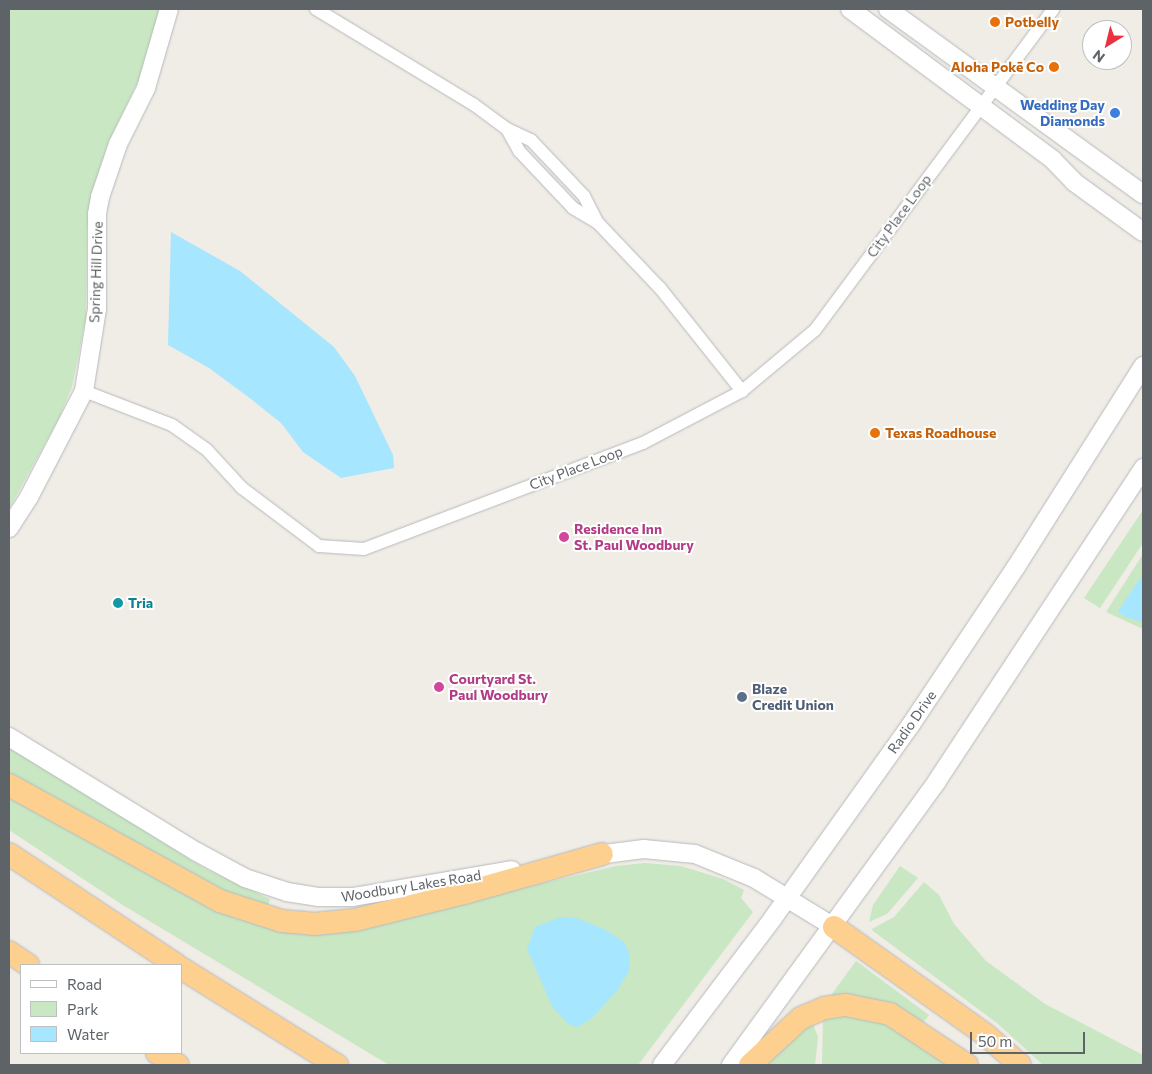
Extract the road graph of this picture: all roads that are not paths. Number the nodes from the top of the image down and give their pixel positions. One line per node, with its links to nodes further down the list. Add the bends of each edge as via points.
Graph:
1 (169, 9): 11 (street, Spring Hill Drive, via 146,88 118,144 100,197 97,214 97,309)
2 (316, 9): 12 (street, via 473,104 507,129 520,152 573,208 598,223 660,288)
3 (850, 9): 7 (street)
4 (888, 9): 6 (street)
5 (1053, 9): 6 (street, City Place Loop)
6 (995, 86): 7 (street, City Place Loop); 8 (street)
7 (981, 106): 9 (street, via 1053,160 1074,182); 12 (street, City Place Loop, via 815,330)
8 (1143, 194)
9 (1143, 232)
10 (1143, 366): 19 (street, Radio Drive, via 951,666)
11 (84, 391): 12 (street, City Place Loop, via 172,425 207,450 242,488 319,546 364,549 643,443); 14 (street, Spring Hill Drive, via 29,497)
12 (742, 391)
13 (1143, 468): 20 (street, via 997,694)
14 (9, 528)
15 (9, 737): 18 (street, Woodbury Lakes Road, via 102,797 224,867 261,884 294,894 318,898 362,896)
16 (9, 785): 18 (highway, via 220,902 256,916 289,922 330,923 364,918)
17 (9, 854): 23 (highway)
18 (602, 854): 19 (street, Woodbury Lakes Road, via 644,849 690,853 739,871)
19 (787, 898): 20 (street, Woodbury Lakes Road); 30 (street, Radio Drive)
20 (834, 927): 31 (street); 34 (highway, via 986,1035)
21 (9, 952): 22 (highway)
22 (27, 964)
23 (175, 964)
24 (182, 969): 25 (highway)
25 (250, 1012): 28 (highway); 29 (highway)
26 (159, 1054): 27 (highway)
27 (178, 1065)
28 (337, 1065)
29 (352, 1065)
30 (662, 1065)
31 (731, 1065)
32 (750, 1065): 33 (highway, via 797,1021 820,1009 846,1005 890,1014)
33 (967, 1065)
34 (1020, 1065)

